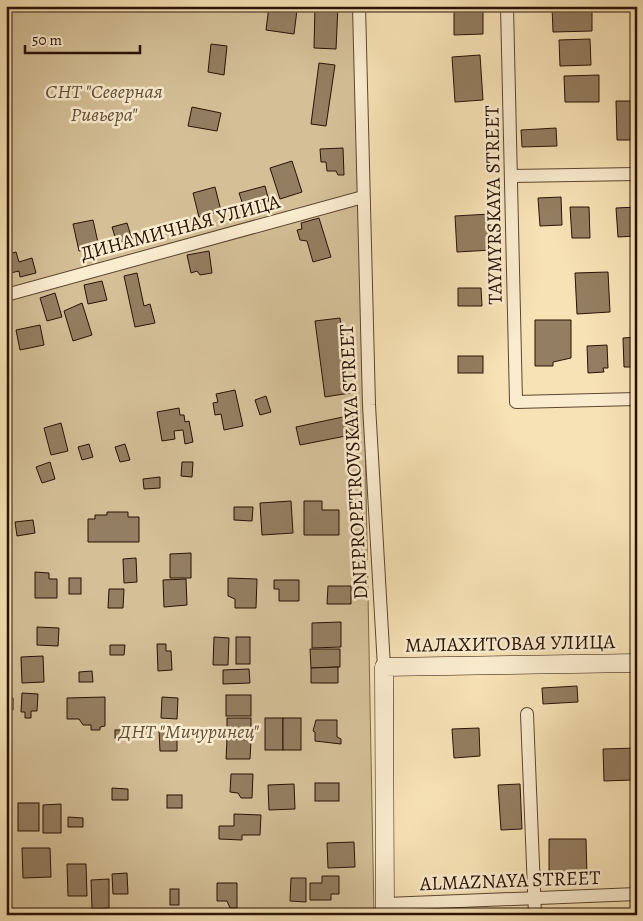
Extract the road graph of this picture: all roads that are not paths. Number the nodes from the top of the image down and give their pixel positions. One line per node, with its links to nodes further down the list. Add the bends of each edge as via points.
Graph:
1 (359, 6): 5 (street, DNEPROPETROVSKAYA STREET)
2 (507, 6): 4 (street, TAYMYRSKAYA STREET)
3 (637, 174): 4 (street)
4 (511, 176): 7 (street, TAYMYRSKAYA STREET, via 516,402)
5 (363, 197): 6 (street, ДИНАМИЧНАЯ УЛИЦА); 9 (street, DNEPROPETROVSKAYA STREET, via 369,406)
6 (6, 295)
7 (637, 400)
8 (637, 663): 9 (street, МАЛАХИТОВАЯ УЛИЦА)
9 (384, 666): 13 (street, DNEPROPETROVSKAYA STREET)
10 (527, 714): 12 (street)
11 (637, 894): 12 (street, ALMAZNAYA STREET)
12 (535, 897): 13 (street, ALMAZNAYA STREET); 14 (street)
13 (386, 910)
14 (535, 915)

